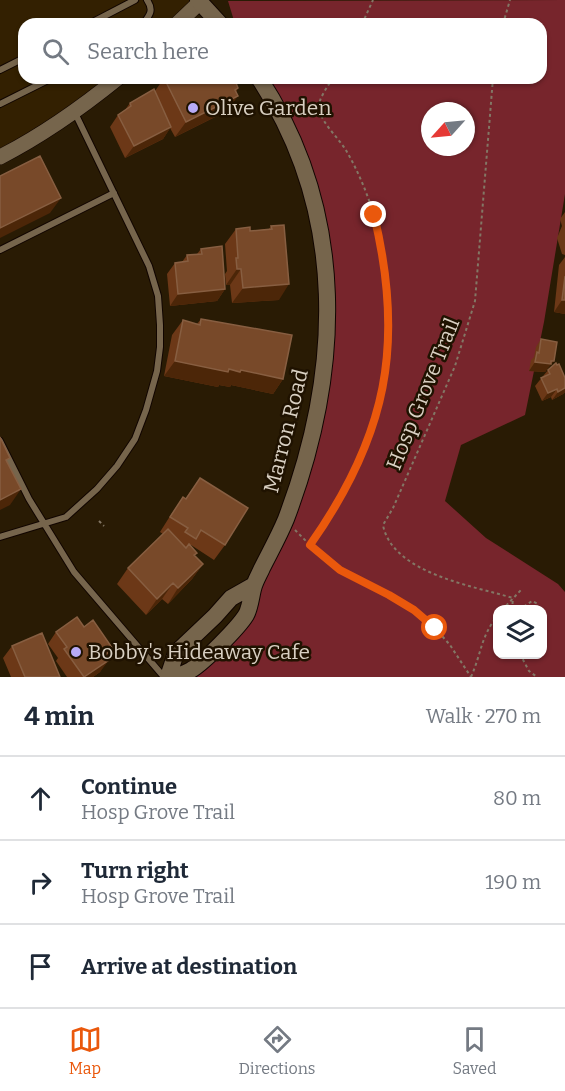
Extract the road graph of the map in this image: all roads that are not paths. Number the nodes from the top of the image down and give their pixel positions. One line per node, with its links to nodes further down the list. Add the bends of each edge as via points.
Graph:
1 (135, 0): 4 (lane)
2 (147, 0): 5 (lane, via 151,7)
3 (200, 1): 6 (street); 7 (main road)
4 (100, 18)
5 (148, 18)
6 (183, 18)
7 (215, 18)
8 (18, 61): 9 (lane)
9 (0, 70)
10 (40, 84): 13 (lane)
11 (111, 84): 14 (street)
12 (263, 84): 21 (main road, Marron Road, via 283,118 308,177 321,228 328,302 326,365 301,474 285,521)
13 (0, 104)
14 (75, 113): 15 (street); 16 (lane)
15 (0, 158)
16 (114, 193): 17 (lane); 19 (lane, via 149,266 158,296 157,371 135,439 117,466 80,506 66,517)
17 (0, 250)
18 (0, 441): 19 (lane)
19 (45, 523): 20 (lane); 22 (lane, via 74,572)
20 (0, 537)
21 (254, 585): 22 (main road, via 231,598 176,653); 23 (main road, Marron Road, via 246,614 233,631 193,669)
22 (166, 677)
23 (175, 677)

